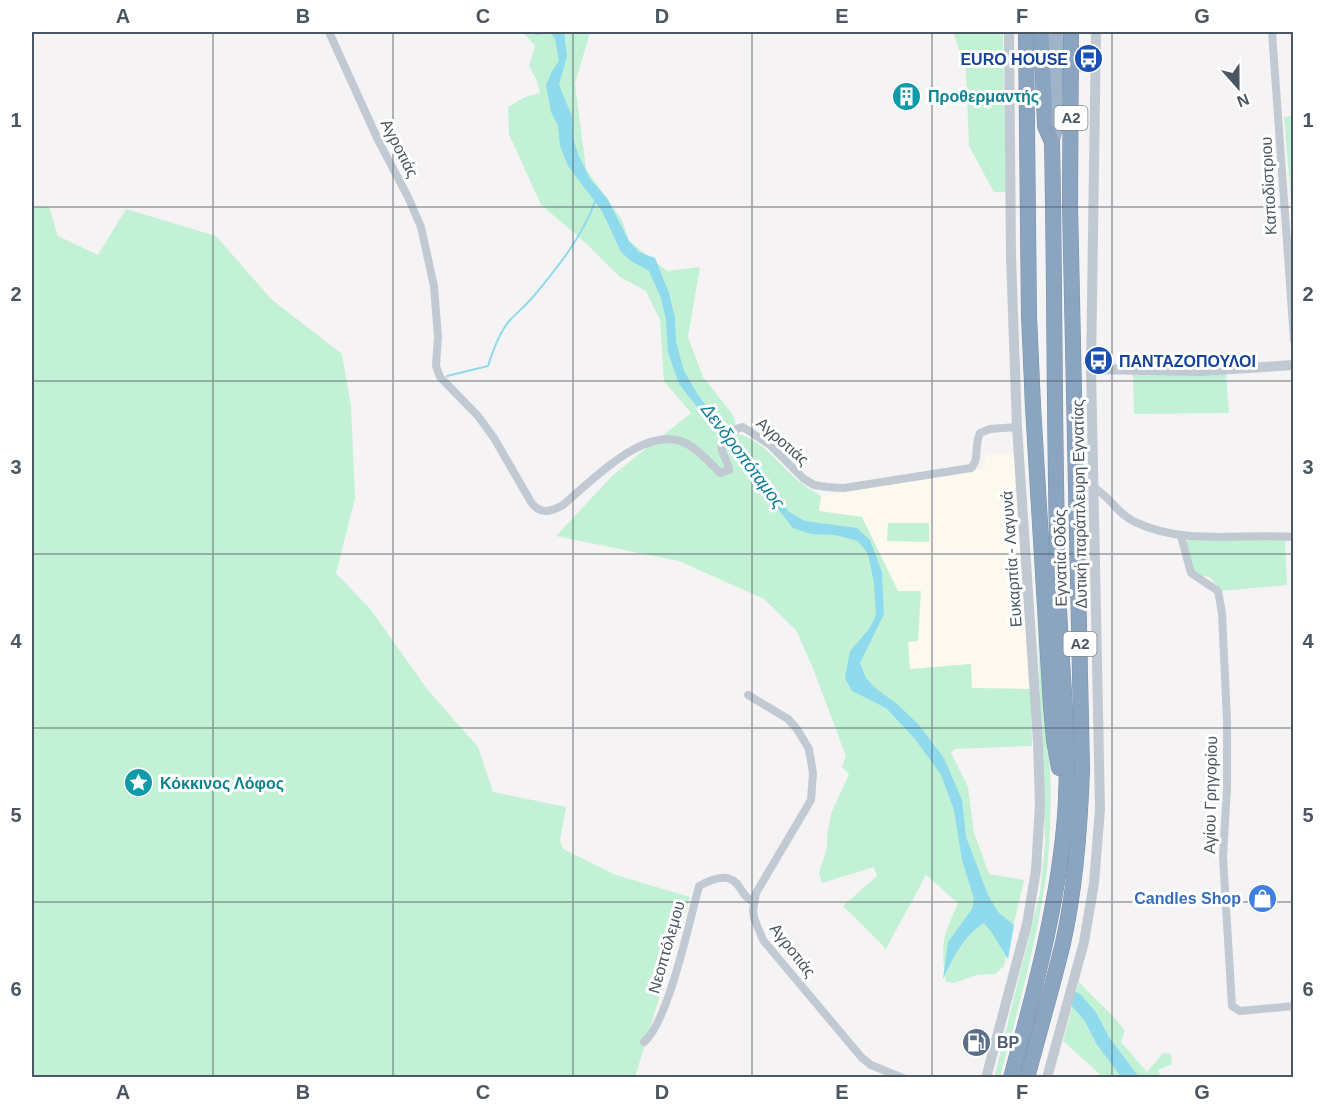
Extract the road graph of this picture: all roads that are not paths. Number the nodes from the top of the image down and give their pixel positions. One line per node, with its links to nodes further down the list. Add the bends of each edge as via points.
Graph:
1 (329, 32): 13 (street, Αγροτιάς, via 421,227 434,286 436,366 440,377 494,438 539,511 563,505 629,451 651,441 677,440 690,445 720,473 726,473 729,466 721,442 734,429 743,427 770,445 804,479 814,485 844,488 972,468 980,433)
2 (1009, 32): 13 (street, Ευκαρπία - Λαγυνά)
3 (1026, 32): 18 (highway, via 1033,406 1053,729)
4 (1041, 32): 9 (highway, Α2, via 1045,126)
5 (1055, 32): 9 (highway, via 1056,125)
6 (1071, 32): 25 (highway, Εγνατία Οδός / Α2, via 1070,205 1081,814 1063,942)
7 (1096, 32): 12 (street, Δυτική παράπλευρη Εγνατίας)
8 (1272, 32): 10 (street, Καποδίστριου)
9 (1052, 142): 18 (highway, Εγνατία Οδός / Α2)
10 (1293, 340)
11 (1293, 365): 12 (street, via 1201,371)
12 (1091, 369): 14 (street, Δυτική παράπλευρη Εγνατίας)
13 (1017, 428): 23 (street, Ευκαρπία - Λαγυνά, via 1040,822 1027,924)
14 (1093, 487): 15 (street, via 1131,520); 26 (street, Δυτική παράπλευρη Εγνατίας, via 1098,839 1083,942)
15 (1180, 536): 16 (street); 20 (street, Αγίου Γρηγορίου, via 1191,573 1218,591 1222,613 1227,738 1223,857 1231,1004 1240,1011)
16 (1293, 537)
17 (748, 695): 19 (street, via 788,719 797,729 809,748 813,773 811,800 761,883)
18 (1065, 795): 24 (highway, Εγνατία Οδός / Α2, via 1054,904)
19 (754, 902): 21 (street, Νεοπτόλεμου, via 729,879 716,878 699,886 659,1020); 22 (street, Αγροτιάς, via 754,918 763,940 862,1058)
20 (1293, 1006)
21 (644, 1042)
22 (903, 1077)
23 (986, 1077)
24 (1011, 1077)
25 (1027, 1077)
26 (1047, 1077)

